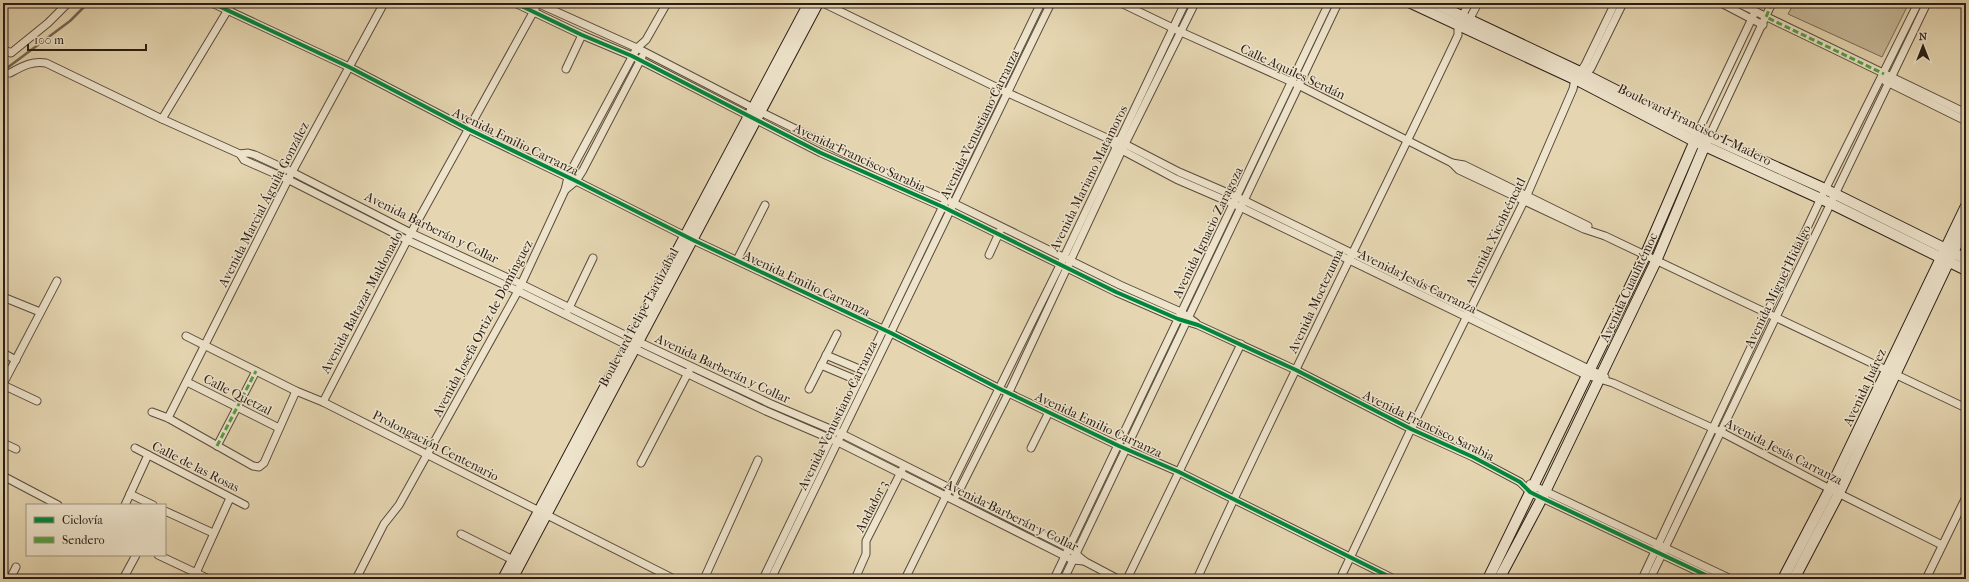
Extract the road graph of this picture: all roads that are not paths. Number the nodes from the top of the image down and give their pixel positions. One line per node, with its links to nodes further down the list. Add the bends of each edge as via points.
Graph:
1 (68, 3): 46 (street, via 11,53)
2 (212, 3): 29 (street, Avenida Emilio Carranza)
3 (232, 3): 29 (street)
4 (384, 3): 51 (street, Avenida Marcial Águila González)
5 (515, 3): 30 (street, Avenida Francisco Sarabia)
6 (538, 3): 30 (street, Avenida Baltazar Maldonado); 45 (street, Avenida Francisco Sarabia)
7 (667, 3): 44 (street, Avenida Josefa Ortiz de Domínguez)
8 (809, 3): 49 (main road, Boulevard Felipe Lardizábal)
9 (818, 3): 49 (main road, Boulevard Felipe Lardizábal)
10 (823, 3): 58 (street, Avenida Jesús Carranza)
11 (1051, 3): 31 (street, Avenida Venustiano Carranza)
12 (1121, 3): 37 (street, Calle Aquiles Serdán)
13 (1185, 3): 37 (street, Avenida Mariano Matamoros)
14 (1195, 3): 40 (street, Avenida Mariano Matamoros)
15 (1329, 3): 36 (street, Avenida Ignacio Zaragoza)
16 (1338, 3): 38 (street, Avenida Ignacio Zaragoza)
17 (1411, 3): 34 (main road, Boulevard Francisco I. Madero)
18 (1434, 3): 34 (main road, Boulevard Francisco I. Madero)
19 (1469, 3): 34 (street, Avenida Moctezuma)
20 (1478, 3): 34 (street, Avenida Moctezuma)
21 (1615, 3): 42 (street, Avenida Xicohténcatl)
22 (1623, 3): 42 (street, Avenida Xicohténcatl)
23 (1721, 3): 32 (street)
24 (1738, 3): 32 (street)
25 (1772, 3): 33 (street, Avenida Cuauhtémoc)
26 (1918, 3): 54 (street, Avenida Miguel Hidalgo)
27 (1927, 3): 54 (street, Avenida Miguel Hidalgo)
28 (1039, 6): 31 (street); 39 (street, Avenida Venustiano Carranza)
29 (228, 11): 51 (street, Avenida Emilio Carranza); 66 (street)
30 (533, 12): 43 (street, Avenida Francisco Sarabia); 70 (street, Avenida Baltazar Maldonado)
31 (1046, 12): 41 (street, Avenida Venustiano Carranza)
32 (1753, 15): 33 (street); 35 (street); 73 (street, Avenida Cuauhtémoc)
33 (1766, 17): 35 (street, Avenida Cuauhtémoc); 54 (street)
34 (1464, 22): 55 (main road, Boulevard Francisco I. Madero); 74 (street, Avenida Moctezuma)
35 (1763, 24): 75 (street, Avenida Cuauhtémoc)
36 (1319, 26): 38 (street); 56 (street, Avenida Ignacio Zaragoza)
37 (1172, 28): 40 (street, Calle Aquiles Serdán); 59 (street, Avenida Mariano Matamoros)
38 (1326, 30): 56 (street, Avenida Ignacio Zaragoza)
39 (1027, 31): 41 (street); 58 (street, Avenida Venustiano Carranza)
40 (1181, 32): 56 (street, Calle Aquiles Serdán); 60 (street, Avenida Mariano Matamoros)
41 (1035, 34): 62 (street, Avenida Venustiano Carranza)
42 (1604, 34): 55 (street, Avenida Xicohténcatl)
43 (582, 35): 48 (street, Avenida Francisco Sarabia); 52 (street)
44 (646, 40): 45 (street, Avenida Josefa Ortiz de Domínguez); 47 (street, Avenida Josefa Ortiz de Domínguez)
45 (637, 48): 47 (street, Avenida Francisco Sarabia); 48 (street, Avenida Josefa Ortiz de Domínguez)
46 (3, 49)
47 (645, 52): 50 (street, Avenida Josefa Ortiz de Domínguez); 65 (street, Avenida Francisco Sarabia)
48 (632, 56): 50 (street, Avenida Francisco Sarabia); 57 (street, Avenida Josefa Ortiz de Domínguez)
49 (785, 56): 65 (main road, Boulevard Felipe Lardizábal)
50 (640, 60): 61 (street, Avenida Josefa Ortiz de Domínguez); 65 (street, Avenida Francisco Sarabia)
51 (349, 67): 70 (street, Avenida Emilio Carranza); 82 (street, Avenida Marcial Águila González)
52 (566, 69)
53 (10, 72): 66 (street, Avenida Barberán y Collar, via 26,64 46,63)
54 (1886, 78): 63 (street); 68 (street, Avenida Miguel Hidalgo); 69 (street, Avenida Miguel Hidalgo)
55 (1579, 80): 73 (main road, Boulevard Francisco I. Madero); 92 (street, Avenida Xicohténcatl)
56 (1295, 84): 74 (street, Calle Aquiles Serdán); 77 (street, Avenida Ignacio Zaragoza); 79 (street, Avenida Ignacio Zaragoza)
57 (616, 88): 61 (street); 71 (street, Avenida Josefa Ortiz de Domínguez)
58 (999, 88): 62 (street, Avenida Jesús Carranza); 76 (street, Avenida Venustiano Carranza)
59 (1144, 88): 60 (street); 78 (street, Avenida Mariano Matamoros)
60 (1152, 91): 78 (street, Avenida Mariano Matamoros)
61 (623, 92): 72 (street, Avenida Josefa Ortiz de Domínguez)
62 (1008, 93): 78 (street, Avenida Jesús Carranza); 80 (street, Avenida Venustiano Carranza)
63 (1925, 97): 64 (street); 67 (street)
64 (1965, 112): 67 (street)
65 (755, 113): 84 (street, Avenida Francisco Sarabia, via 821,153); 109 (main road, Boulevard Felipe Lardizábal)
66 (162, 119): 81 (street, Avenida Barberán y Collar)
67 (1963, 120)
68 (1858, 124): 69 (street); 90 (street, Avenida Miguel Hidalgo)
69 (1866, 128): 90 (street, Avenida Miguel Hidalgo)
70 (468, 130): 85 (street, Avenida Emilio Carranza); 108 (street, Avenida Baltazar Maldonado)
71 (593, 130): 72 (street); 85 (street, Avenida Josefa Ortiz de Domínguez)
72 (602, 134): 88 (street, Avenida Josefa Ortiz de Domínguez)
73 (1696, 137): 75 (main road, Boulevard Francisco I. Madero); 113 (main road, Avenida Cuauhtémoc)
74 (1408, 141): 92 (street, Calle Aquiles Serdán, via 1452,163 1459,170); 112 (street, Avenida Moctezuma)
75 (1706, 142): 90 (main road, Boulevard Francisco I. Madero); 121 (main road, Avenida Cuauhtémoc)
76 (974, 143): 80 (street); 93 (street, Avenida Venustiano Carranza)
77 (1263, 143): 79 (street); 91 (street, Avenida Ignacio Zaragoza)
78 (1121, 145): 83 (street, Avenida Jesús Carranza); 86 (street, Avenida Jesús Carranza); 115 (street, Avenida Mariano Matamoros); 120 (street, Avenida Mariano Matamoros)
79 (1270, 146): 94 (street, Avenida Ignacio Zaragoza)
80 (982, 147): 96 (street, Avenida Venustiano Carranza)
81 (240, 154): 82 (street, Avenida Barberán y Collar, via 255,155); 87 (street, Avenida Barberán y Collar, via 244,160)
82 (292, 172): 87 (street, Avenida Marcial Águila González); 95 (street, Avenida Barberán y Collar)
83 (1180, 172): 86 (street); 91 (street, Avenida Jesús Carranza)
84 (880, 174): 93 (street, Avenida Francisco Sarabia); 100 (street, Avenida Francisco Sarabia)
85 (568, 177): 88 (street, Avenida Emilio Carranza); 89 (street, Avenida Josefa Ortiz de Domínguez)
86 (1176, 179): 97 (street, Avenida Jesús Carranza)
87 (289, 180): 102 (street, Avenida Barberán y Collar); 150 (street, Avenida Marcial Águila González)
88 (576, 181): 89 (street, Avenida Josefa Ortiz de Domínguez); 109 (street, Avenida Emilio Carranza)
89 (565, 190): 131 (street, Avenida Josefa Ortiz de Domínguez)
90 (1828, 196): 111 (main road, Boulevard Francisco I. Madero); 139 (street, Avenida Miguel Hidalgo); 142 (street, Avenida Miguel Hidalgo)
91 (1237, 197): 94 (street, Avenida Jesús Carranza); 97 (street, Avenida Ignacio Zaragoza)
92 (1525, 198): 113 (street, Calle Aquiles Serdán, via 1590,232 1605,236); 141 (street, Avenida Xicohténcatl)
93 (947, 200): 96 (street, Avenida Francisco Sarabia); 100 (street, Avenida Venustiano Carranza)
94 (1245, 201): 101 (street, Avenida Ignacio Zaragoza); 106 (street, Avenida Jesús Carranza)
95 (354, 203): 102 (street); 108 (street, Avenida Barberán y Collar)
96 (955, 203): 103 (street, Avenida Venustiano Carranza); 105 (street, Avenida Francisco Sarabia)
97 (1234, 204): 101 (street, Avenida Jesús Carranza); 117 (street, Avenida Ignacio Zaragoza)
98 (765, 205): 119 (street)
99 (1966, 206): 111 (main road, Avenida Juárez)
100 (943, 207): 103 (street, Avenida Francisco Sarabia); 127 (street, Avenida Venustiano Carranza)
101 (1241, 208): 106 (street, Avenida Jesús Carranza); 122 (street, Avenida Ignacio Zaragoza)
102 (350, 210): 108 (street, Avenida Barberán y Collar)
103 (951, 211): 107 (street, Avenida Francisco Sarabia); 128 (street, Avenida Venustiano Carranza)
104 (1966, 225): 111 (main road, Avenida Juárez)
105 (1002, 227): 107 (street); 115 (street, Avenida Francisco Sarabia)
106 (1292, 228): 112 (street, Avenida Jesús Carranza)
107 (999, 235): 110 (street); 124 (street, Avenida Francisco Sarabia)
108 (409, 236): 114 (street, Avenida Barberán y Collar); 123 (street, Avenida Barberán y Collar); 175 (street, Avenida Baltazar Maldonado)
109 (690, 238): 119 (street, Avenida Emilio Carranza); 151 (main road, Boulevard Felipe Lardizábal)
110 (989, 255)
111 (1947, 255): 118 (main road, Boulevard Francisco I. Madero); 126 (main road, Boulevard Francisco I. Madero); 162 (main road, Avenida Juárez)
112 (1350, 256): 141 (street, Avenida Jesús Carranza); 159 (street, Avenida Moctezuma)
113 (1645, 256): 121 (street, Calle Aquiles Serdán); 161 (main road, Avenida Cuauhtémoc)
114 (464, 257): 123 (street); 131 (street, Avenida Barberán y Collar)
115 (1064, 257): 120 (street, Avenida Francisco Sarabia); 124 (street, Avenida Mariano Matamoros)
116 (593, 258): 136 (street)
117 (1207, 259): 122 (street); 138 (street, Avenida Ignacio Zaragoza)
118 (1966, 259)
119 (737, 260): 147 (street, Avenida Emilio Carranza)
120 (1071, 261): 125 (street, Avenida Mariano Matamoros); 130 (street, Avenida Francisco Sarabia)
121 (1656, 261): 139 (street, Calle Aquiles Serdán); 164 (main road, Avenida Cuauhtémoc)
122 (1215, 262): 144 (street, Avenida Ignacio Zaragoza)
123 (460, 263): 131 (street, Avenida Barberán y Collar)
124 (1060, 264): 125 (street, Avenida Francisco Sarabia); 145 (street, Avenida Mariano Matamoros)
125 (1067, 268): 132 (street, Avenida Francisco Sarabia); 146 (street, Avenida Mariano Matamoros)
126 (1966, 270)
127 (913, 272): 128 (street); 147 (street, Avenida Venustiano Carranza)
128 (920, 275): 147 (street, Avenida Venustiano Carranza)
129 (56, 281): 137 (street)
130 (1120, 285): 132 (street); 133 (street, Avenida Francisco Sarabia)
131 (520, 287): 136 (street, Avenida Barberán y Collar); 140 (street, Avenida Barberán y Collar); 200 (street, Avenida Josefa Ortiz de Domínguez)
132 (1116, 292): 135 (street, Avenida Francisco Sarabia)
133 (1144, 296): 135 (street); 138 (street, Avenida Francisco Sarabia)
134 (3, 297): 137 (street)
135 (1140, 303): 143 (street, Avenida Francisco Sarabia)
136 (569, 307): 140 (street); 151 (street, Avenida Barberán y Collar)
137 (40, 312): 155 (street)
138 (1181, 312): 143 (street, Avenida Ignacio Zaragoza); 144 (street, Avenida Francisco Sarabia)
139 (1767, 314): 142 (street, Calle Aquiles Serdán); 186 (street, Avenida Miguel Hidalgo)
140 (565, 315): 151 (street, Avenida Barberán y Collar)
141 (1468, 315): 161 (street, Avenida Jesús Carranza); 187 (street, Avenida Xicohténcatl)
142 (1776, 317): 162 (street, Calle Aquiles Serdán); 188 (street, Avenida Miguel Hidalgo)
143 (1178, 319): 144 (street, Avenida Francisco Sarabia); 165 (street, Avenida Ignacio Zaragoza)
144 (1187, 319): 152 (street, Avenida Francisco Sarabia); 168 (street, Avenida Ignacio Zaragoza)
145 (1030, 325): 146 (street); 170 (street, Avenida Mariano Matamoros)
146 (1038, 330): 173 (street, Avenida Mariano Matamoros)
147 (887, 331): 160 (street, Avenida Venustiano Carranza); 170 (street, Avenida Emilio Carranza); 189 (street, Avenida Venustiano Carranza)
148 (837, 334): 154 (street)
149 (186, 336): 150 (street, Prolongación Centenario)
150 (205, 344): 158 (street, Prolongación Centenario); 167 (street, Avenida Marcial Águila González)
151 (633, 344): 156 (street, Avenida Barberán y Collar); 163 (street, Avenida Barberán y Collar); 230 (main road, Boulevard Felipe Lardizábal)
152 (1241, 344): 159 (street, Avenida Francisco Sarabia); 205 (street)
153 (3, 354): 155 (street)
154 (826, 354): 157 (street); 160 (street)
155 (16, 360): 169 (street)
156 (691, 366): 163 (street); 176 (street, Avenida Barberán y Collar)
157 (821, 366): 166 (street); 171 (street)
158 (256, 370): 172 (street, Prolongación Centenario); 177 (street)
159 (1296, 370): 187 (street, Avenida Francisco Sarabia); 222 (street, Avenida Moctezuma)
160 (864, 371): 166 (street, Avenida Venustiano Carranza)
161 (1587, 371): 164 (street, Avenida Jesús Carranza); 211 (main road, Avenida Cuauhtémoc)
162 (1890, 372): 178 (street, Calle Aquiles Serdán); 212 (main road, Avenida Juárez)
163 (687, 374): 180 (street, Avenida Barberán y Collar); 203 (street)
164 (1600, 377): 186 (street, Avenida Jesús Carranza); 215 (main road, Avenida Cuauhtémoc)
165 (1150, 380): 168 (street); 179 (street, Avenida Ignacio Zaragoza)
166 (859, 381): 189 (street, Avenida Venustiano Carranza)
167 (187, 382): 177 (street, Calle Quetzal); 184 (street, Avenida Marcial Águila González)
168 (1157, 383): 183 (street, Avenida Ignacio Zaragoza)
169 (3, 385): 174 (street)
170 (998, 388): 173 (street, Avenida Emilio Carranza); 190 (street, Avenida Mariano Matamoros)
171 (809, 389)
172 (296, 391): 175 (street, Prolongación Centenario); 185 (street)
173 (1009, 392): 182 (street, Avenida Emilio Carranza); 192 (street, Avenida Mariano Matamoros)
174 (36, 401)
175 (323, 402): 200 (street, Prolongación Centenario)
176 (771, 404): 180 (street); 189 (street, Avenida Barberán y Collar)
177 (236, 407): 185 (street, Calle Quetzal); 194 (street)
178 (1966, 408)
179 (1136, 409): 183 (street); 195 (street, Avenida Ignacio Zaragoza)
180 (766, 411): 191 (street, Avenida Barberán y Collar)
181 (152, 412): 184 (street)
182 (1049, 412): 195 (street, Avenida Emilio Carranza); 197 (street)
183 (1144, 412): 199 (street, Avenida Ignacio Zaragoza)
184 (168, 418): 194 (street)
185 (279, 428): 194 (street, via 264,463 259,467)
186 (1713, 428): 188 (street, Avenida Jesús Carranza); 208 (street, Avenida Miguel Hidalgo)
187 (1411, 429): 211 (street, Avenida Francisco Sarabia, via 1474,457); 246 (street, Avenida Xicohténcatl)
188 (1721, 432): 209 (street, Avenida Miguel Hidalgo); 212 (street, Avenida Jesús Carranza)
189 (838, 433): 191 (street, Avenida Venustiano Carranza); 204 (street, Avenida Barberán y Collar)
190 (975, 437): 192 (street); 210 (street, Avenida Mariano Matamoros)
191 (835, 441): 206 (street, Avenida Barberán y Collar); 232 (street, Avenida Venustiano Carranza)
192 (983, 441): 213 (street, Avenida Mariano Matamoros)
193 (3, 443): 198 (street)
194 (218, 446)
195 (1118, 446): 199 (street, Avenida Emilio Carranza); 216 (street, Avenida Ignacio Zaragoza)
196 (135, 448): 201 (street, Calle de las Rosas)
197 (1031, 448)
198 (16, 449)
199 (1126, 449): 205 (street, Avenida Emilio Carranza); 220 (street, Avenida Ignacio Zaragoza)
200 (427, 454): 230 (street, Prolongación Centenario); 254 (street, Avenida Josefa Ortiz de Domínguez, via 399,505 384,524)
201 (148, 455): 214 (street); 219 (street, Calle de las Rosas)
202 (758, 460): 258 (street)
203 (641, 462)
204 (905, 466): 206 (street, Andador 3); 210 (street, Avenida Barberán y Collar)
205 (1179, 472): 222 (street, Avenida Emilio Carranza); 266 (street)
206 (900, 474): 217 (street, Avenida Barberán y Collar); 261 (street, Andador 3, via 866,541 866,554)
207 (3, 476): 224 (street)
208 (1690, 479): 209 (street); 223 (street, Avenida Miguel Hidalgo)
209 (1698, 482): 228 (street, Avenida Miguel Hidalgo)
210 (950, 488): 213 (street, Avenida Barberán y Collar); 217 (street, Avenida Mariano Matamoros)
211 (1532, 488): 215 (street, Avenida Francisco Sarabia); 270 (main road, Avenida Cuauhtémoc)
212 (1834, 491): 238 (street, Avenida Jesús Carranza); 242 (main road, Avenida Juárez)
213 (958, 492): 221 (street, Avenida Mariano Matamoros); 231 (street, Avenida Barberán y Collar)
214 (130, 494): 225 (street); 226 (street)
215 (1544, 494): 233 (street, Avenida Francisco Sarabia); 235 (street, Avenida Francisco Sarabia); 271 (main road, Avenida Cuauhtémoc)
216 (1095, 495): 220 (street); 239 (street, Avenida Ignacio Zaragoza)
217 (946, 496): 221 (street, Avenida Barberán y Collar); 262 (street, Avenida Mariano Matamoros)
218 (1966, 497): 238 (street)
219 (230, 498): 227 (street, Calle de las Rosas); 236 (street)
220 (1103, 498): 245 (street, Avenida Ignacio Zaragoza)
221 (954, 500): 234 (street, Avenida Barberán y Collar)
222 (1233, 500): 246 (street, Avenida Emilio Carranza); 267 (street, Avenida Moctezuma)
223 (1679, 502): 228 (street); 240 (street, Avenida Miguel Hidalgo)
224 (56, 504)
225 (125, 504)
226 (151, 504)
227 (245, 505)
228 (1686, 505): 240 (street, Avenida Miguel Hidalgo)
229 (166, 511): 236 (street)
230 (543, 512): 247 (main road, Boulevard Felipe Lardizábal); 256 (main road, Boulevard Felipe Lardizábal); 257 (street, Prolongación Centenario)
231 (1010, 518): 234 (street); 239 (street, Avenida Barberán y Collar)
232 (796, 520): 259 (street, Avenida Venustiano Carranza); 260 (street, Avenida Venustiano Carranza)
233 (1614, 522): 235 (street); 240 (street, Avenida Francisco Sarabia)
234 (1006, 526): 241 (street, Avenida Barberán y Collar)
235 (1610, 529): 240 (street, Avenida Francisco Sarabia)
236 (213, 533): 249 (street)
237 (461, 534): 247 (street)
238 (1942, 545): 277 (street)
239 (1069, 548): 241 (street, Avenida Ignacio Zaragoza); 245 (street, Avenida Barberán y Collar)
240 (1661, 549): 250 (street, Avenida Francisco Sarabia); 272 (street, Avenida Miguel Hidalgo); 273 (street, Avenida Miguel Hidalgo); 274 (street, Avenida Francisco Sarabia)
241 (1066, 555): 245 (street, Avenida Barberán y Collar); 263 (street, Avenida Ignacio Zaragoza)
242 (1801, 555): 275 (main road, Avenida Juárez); 276 (main road, Avenida Juárez)
243 (135, 556): 252 (street)
244 (160, 556): 249 (street)
245 (1075, 556): 264 (street, Avenida Ignacio Zaragoza); 265 (street, Avenida Barberán y Collar)
246 (1350, 558): 268 (street, Avenida Xicohténcatl); 269 (street, Avenida Emilio Carranza)
247 (514, 560): 255 (main road, Boulevard Felipe Lardizábal)
248 (16, 567): 251 (street)
249 (196, 573): 253 (street)
250 (1726, 578)
251 (10, 579)
252 (123, 579)
253 (209, 579)
254 (356, 579)
255 (503, 579)
256 (512, 579)
257 (674, 579)
258 (704, 579)
259 (764, 579)
260 (772, 579)
261 (854, 579)
262 (905, 579)
263 (1054, 579)
264 (1064, 579)
265 (1118, 579)
266 (1127, 579)
267 (1198, 579)
268 (1340, 579)
269 (1394, 579)
270 (1488, 579)
271 (1500, 579)
272 (1642, 579)
273 (1650, 579)
274 (1714, 579)
275 (1783, 579)
276 (1794, 579)
277 (1926, 579)

